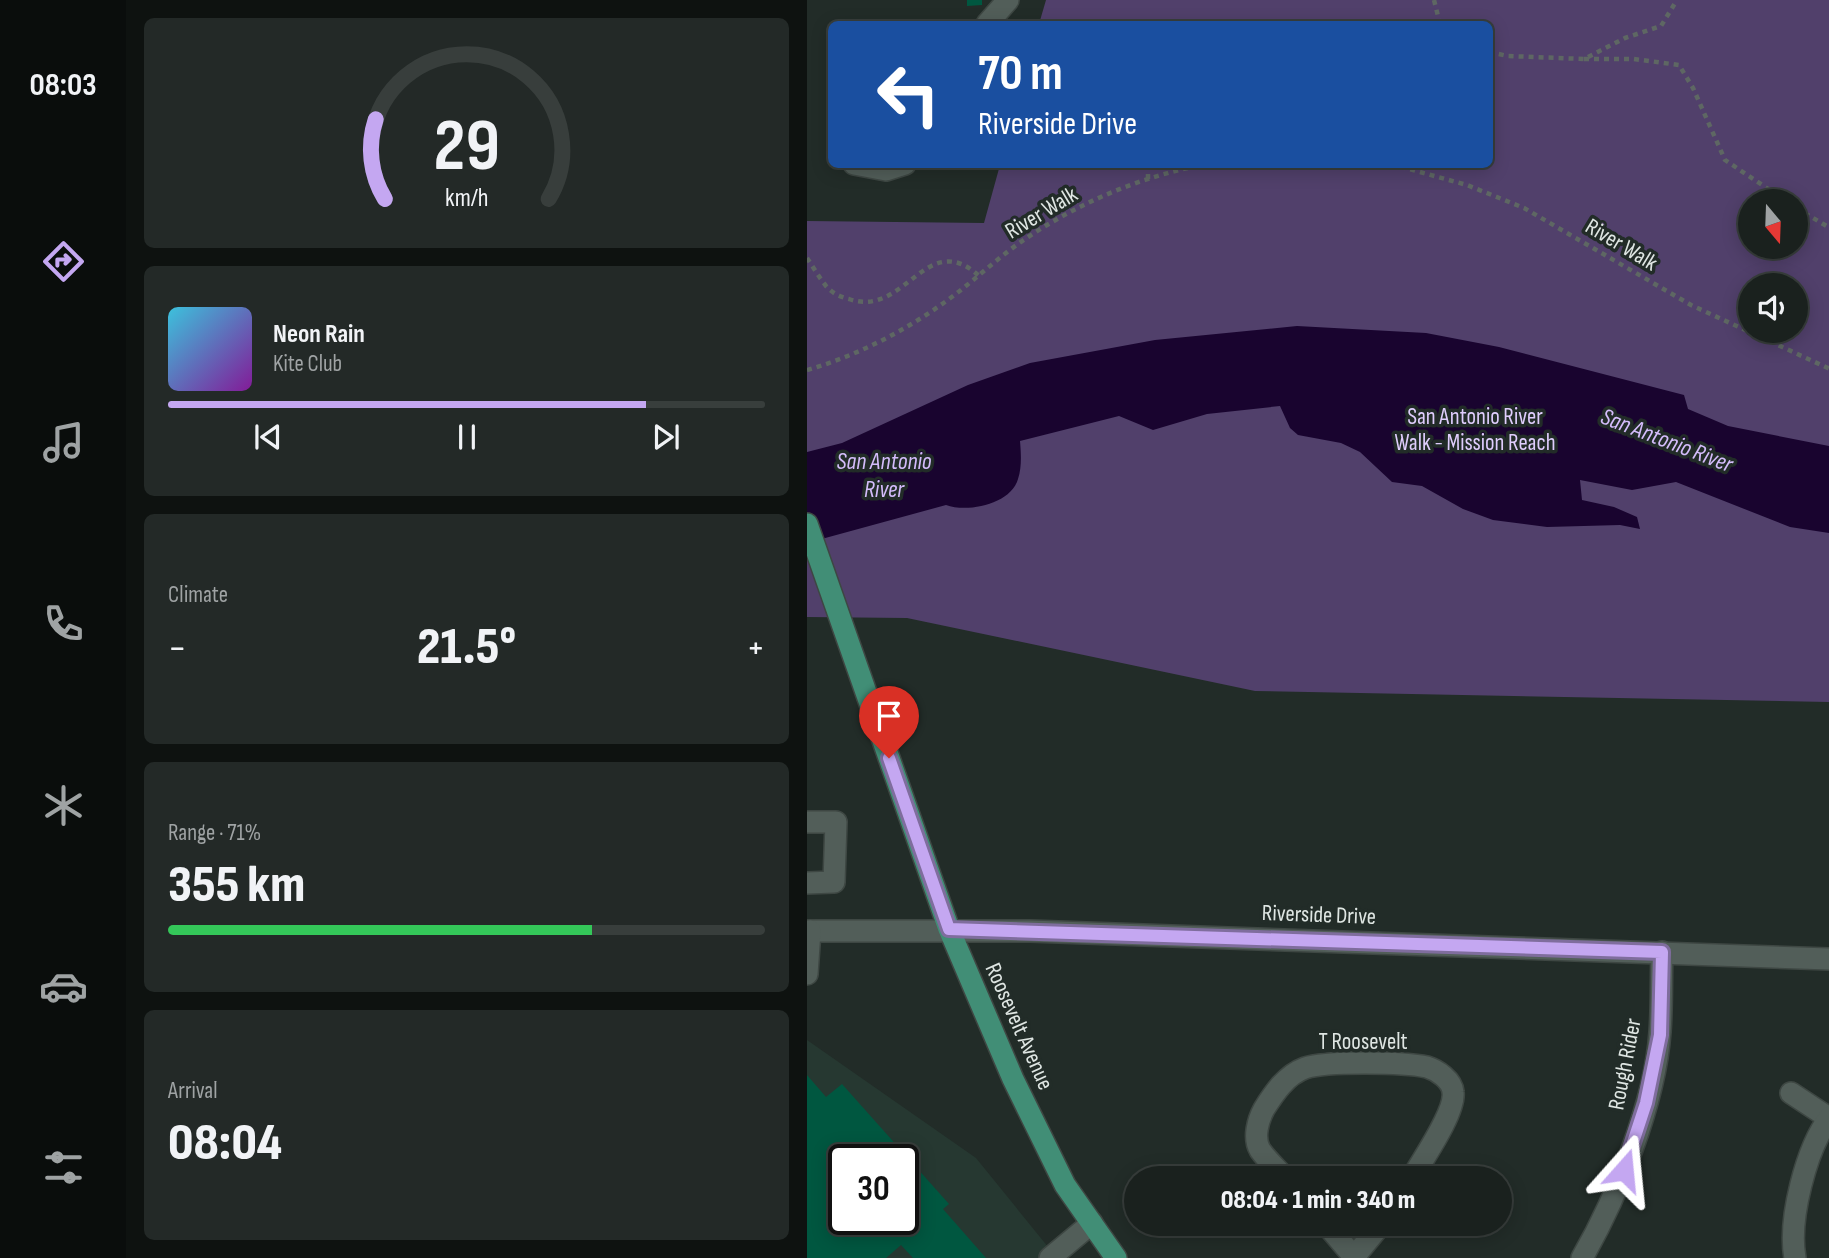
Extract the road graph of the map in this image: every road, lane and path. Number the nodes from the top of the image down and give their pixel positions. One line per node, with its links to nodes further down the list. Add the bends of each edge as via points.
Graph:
1 (1008, 0): 4 (street)
2 (1434, 0): 5 (path)
3 (1677, 0): 7 (path, via 1661,26)
4 (990, 21)
5 (1439, 21)
6 (1493, 53): 7 (path)
7 (1583, 59): 12 (path, via 1634,58 1679,65 1725,160)
8 (1148, 168): 11 (path)
9 (1191, 168): 11 (path, River Walk)
10 (1405, 168): 17 (path, River Walk, via 1467,185 1524,208 1691,305)
11 (1148, 179): 16 (path, River Walk, via 1059,218 1021,241)
12 (1768, 189)
13 (1808, 215): 14 (path)
14 (1829, 228)
15 (807, 258): 16 (path, via 826,286 854,301 887,298 936,262 955,261)
16 (979, 276): 18 (path, River Walk, via 897,332)
17 (1829, 369)
18 (807, 370)
19 (807, 524): 22 (main road, Roosevelt Avenue)
20 (807, 822): 21 (street, via 836,822 834,882)
21 (807, 883)
22 (949, 929): 23 (street, Riverside Drive); 24 (street, Riverside Drive); 31 (main road, Roosevelt Avenue, via 1013,1079 1065,1185)
23 (809, 931): 26 (street)
24 (1662, 952): 25 (street, Riverside Drive); 37 (street, Rough Rider, via 1660,1035 1646,1103 1624,1170)
25 (1829, 960)
26 (807, 974)
27 (1791, 1093): 28 (street)
28 (1829, 1118): 38 (street, via 1813,1150 1798,1199)
29 (1275, 1166): 30 (street, T Roosevelt, via 1259,1148 1260,1116 1287,1079 1320,1064 1428,1068 1448,1081 1452,1100 1436,1142)
30 (1420, 1166)
31 (1092, 1223): 34 (street); 35 (main road, Roosevelt Avenue)
32 (1336, 1236): 36 (street)
33 (1372, 1236): 36 (street)
34 (1050, 1258)
35 (1116, 1258)
36 (1355, 1258)
37 (1582, 1258)
38 (1795, 1258)

